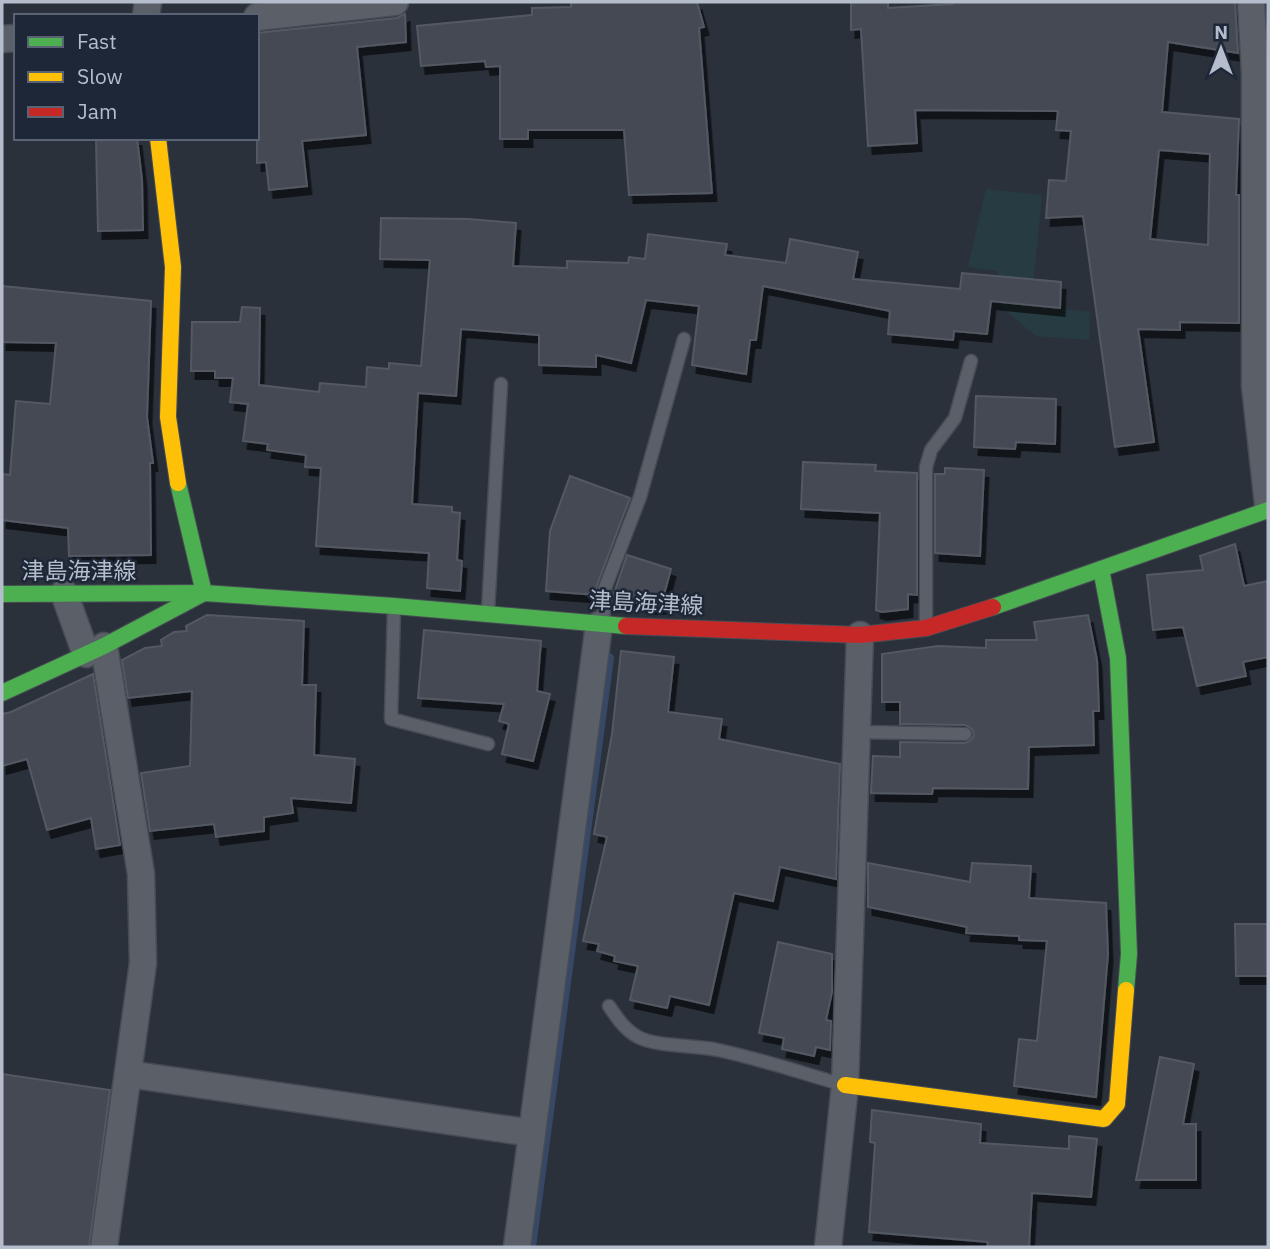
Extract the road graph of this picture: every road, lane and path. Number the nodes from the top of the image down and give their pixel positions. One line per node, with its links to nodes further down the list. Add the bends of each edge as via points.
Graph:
1 (395, 2): 3 (street)
2 (1251, 2): 4 (street)
3 (259, 17)
4 (1262, 73): 9 (street, via 1255,386)
5 (158, 140): 13 (street, via 173,267 169,417 174,464)
6 (684, 339): 17 (lane, via 639,497 605,588)
7 (971, 361): 18 (lane, via 955,418 931,450 926,467)
8 (501, 384): 16 (lane)
9 (1268, 504)
10 (1268, 510): 11 (street, 津島海津線)
11 (1101, 569): 18 (street, 津島海津線); 27 (street, via 1118,658 1129,954 1117,1104 1104,1119)
12 (64, 593): 13 (street, 津島海津線); 14 (street, 津島海津線); 20 (street)
13 (204, 593): 15 (street, 津島海津線); 20 (street)
14 (2, 594)
15 (394, 606): 16 (street, 津島海津線); 24 (lane, via 391,719)
16 (488, 615): 17 (street, 津島海津線)
17 (601, 625): 19 (street, 津島海津線); 28 (street)
18 (926, 628): 19 (street, 津島海津線)
19 (860, 635): 22 (street)
20 (95, 650): 21 (street); 26 (street, via 141,874 144,963)
21 (2, 693)
22 (857, 732): 23 (lane); 27 (street)
23 (965, 734)
24 (488, 744)
25 (608, 1006): 27 (lane, via 639,1038 720,1051)
26 (128, 1074): 28 (street); 29 (street)
27 (845, 1085): 31 (street)
28 (532, 1133): 30 (street)
29 (104, 1247)
30 (517, 1247)
31 (828, 1247)

